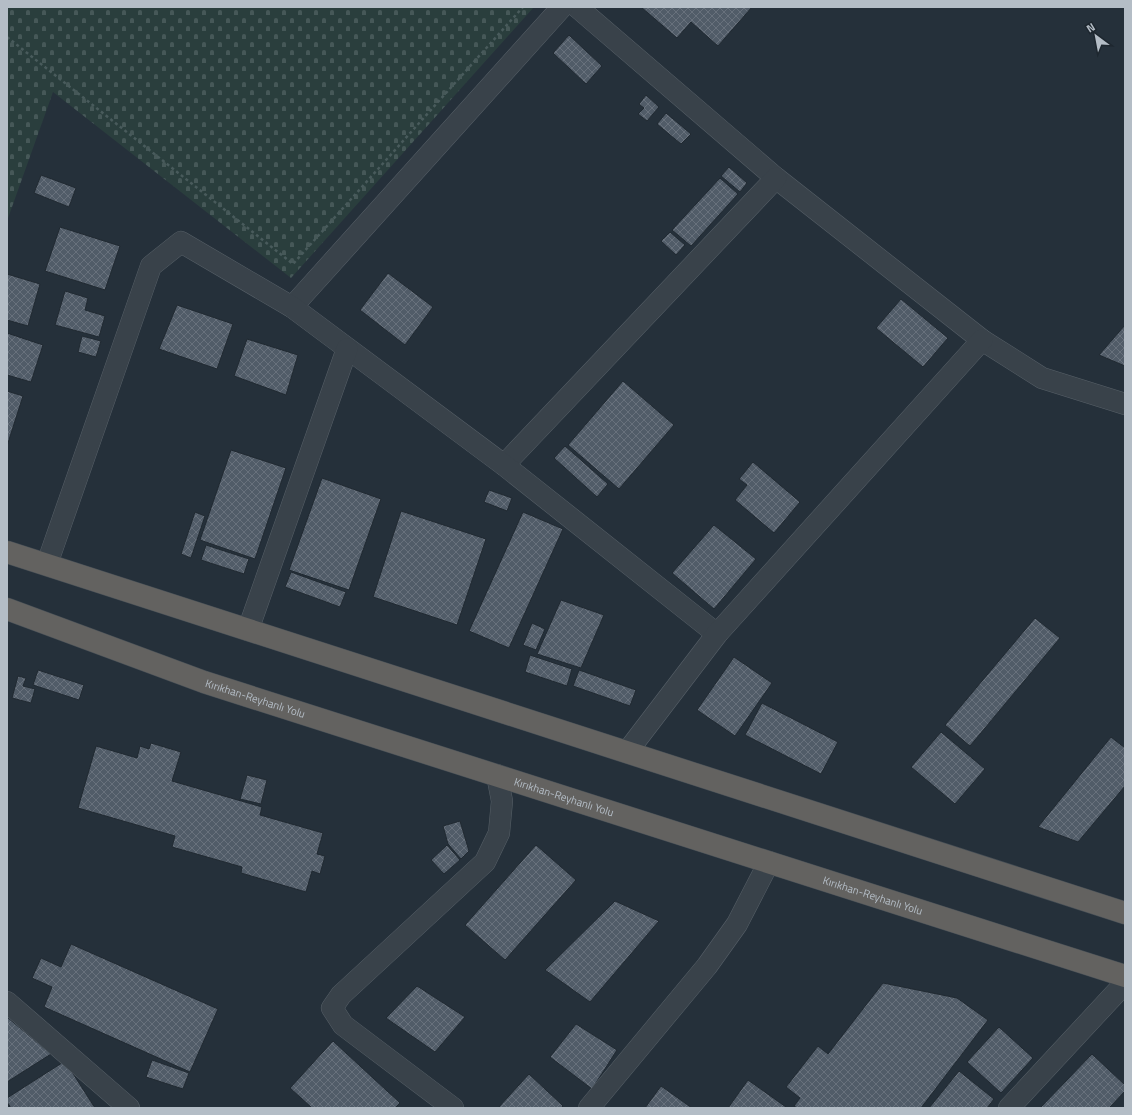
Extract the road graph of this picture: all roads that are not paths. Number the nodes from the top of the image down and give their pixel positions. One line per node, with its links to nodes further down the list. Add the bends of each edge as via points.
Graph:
1 (562, 7): 4 (street)
2 (577, 7): 3 (street)
3 (776, 178): 5 (street); 8 (street)
4 (292, 307): 6 (street); 10 (street, via 181,242 150,266)
5 (982, 340): 7 (street, via 1042,378); 13 (street)
6 (347, 349): 8 (street); 12 (street)
7 (1125, 404)
8 (504, 465): 13 (street)
9 (7, 552): 10 (highway)
10 (47, 564): 12 (highway)
11 (7, 609): 15 (highway, Kırıkhan-Reyhanlı Yolu, via 204,682)
12 (248, 630): 14 (highway)
13 (717, 634): 14 (street)
14 (627, 752): 17 (highway)
15 (498, 775): 16 (highway, Kırıkhan-Reyhanlı Yolu); 22 (street, via 502,802 499,833 485,862 341,995 332,1008 343,1025)
16 (769, 862): 18 (highway, Kırıkhan-Reyhanlı Yolu); 23 (street, via 737,924 707,966)
17 (1125, 913)
18 (1125, 976)
19 (1125, 982): 24 (street)
20 (7, 1002): 21 (street)
21 (129, 1108)
22 (453, 1108)
23 (589, 1108)
24 (1009, 1108)

